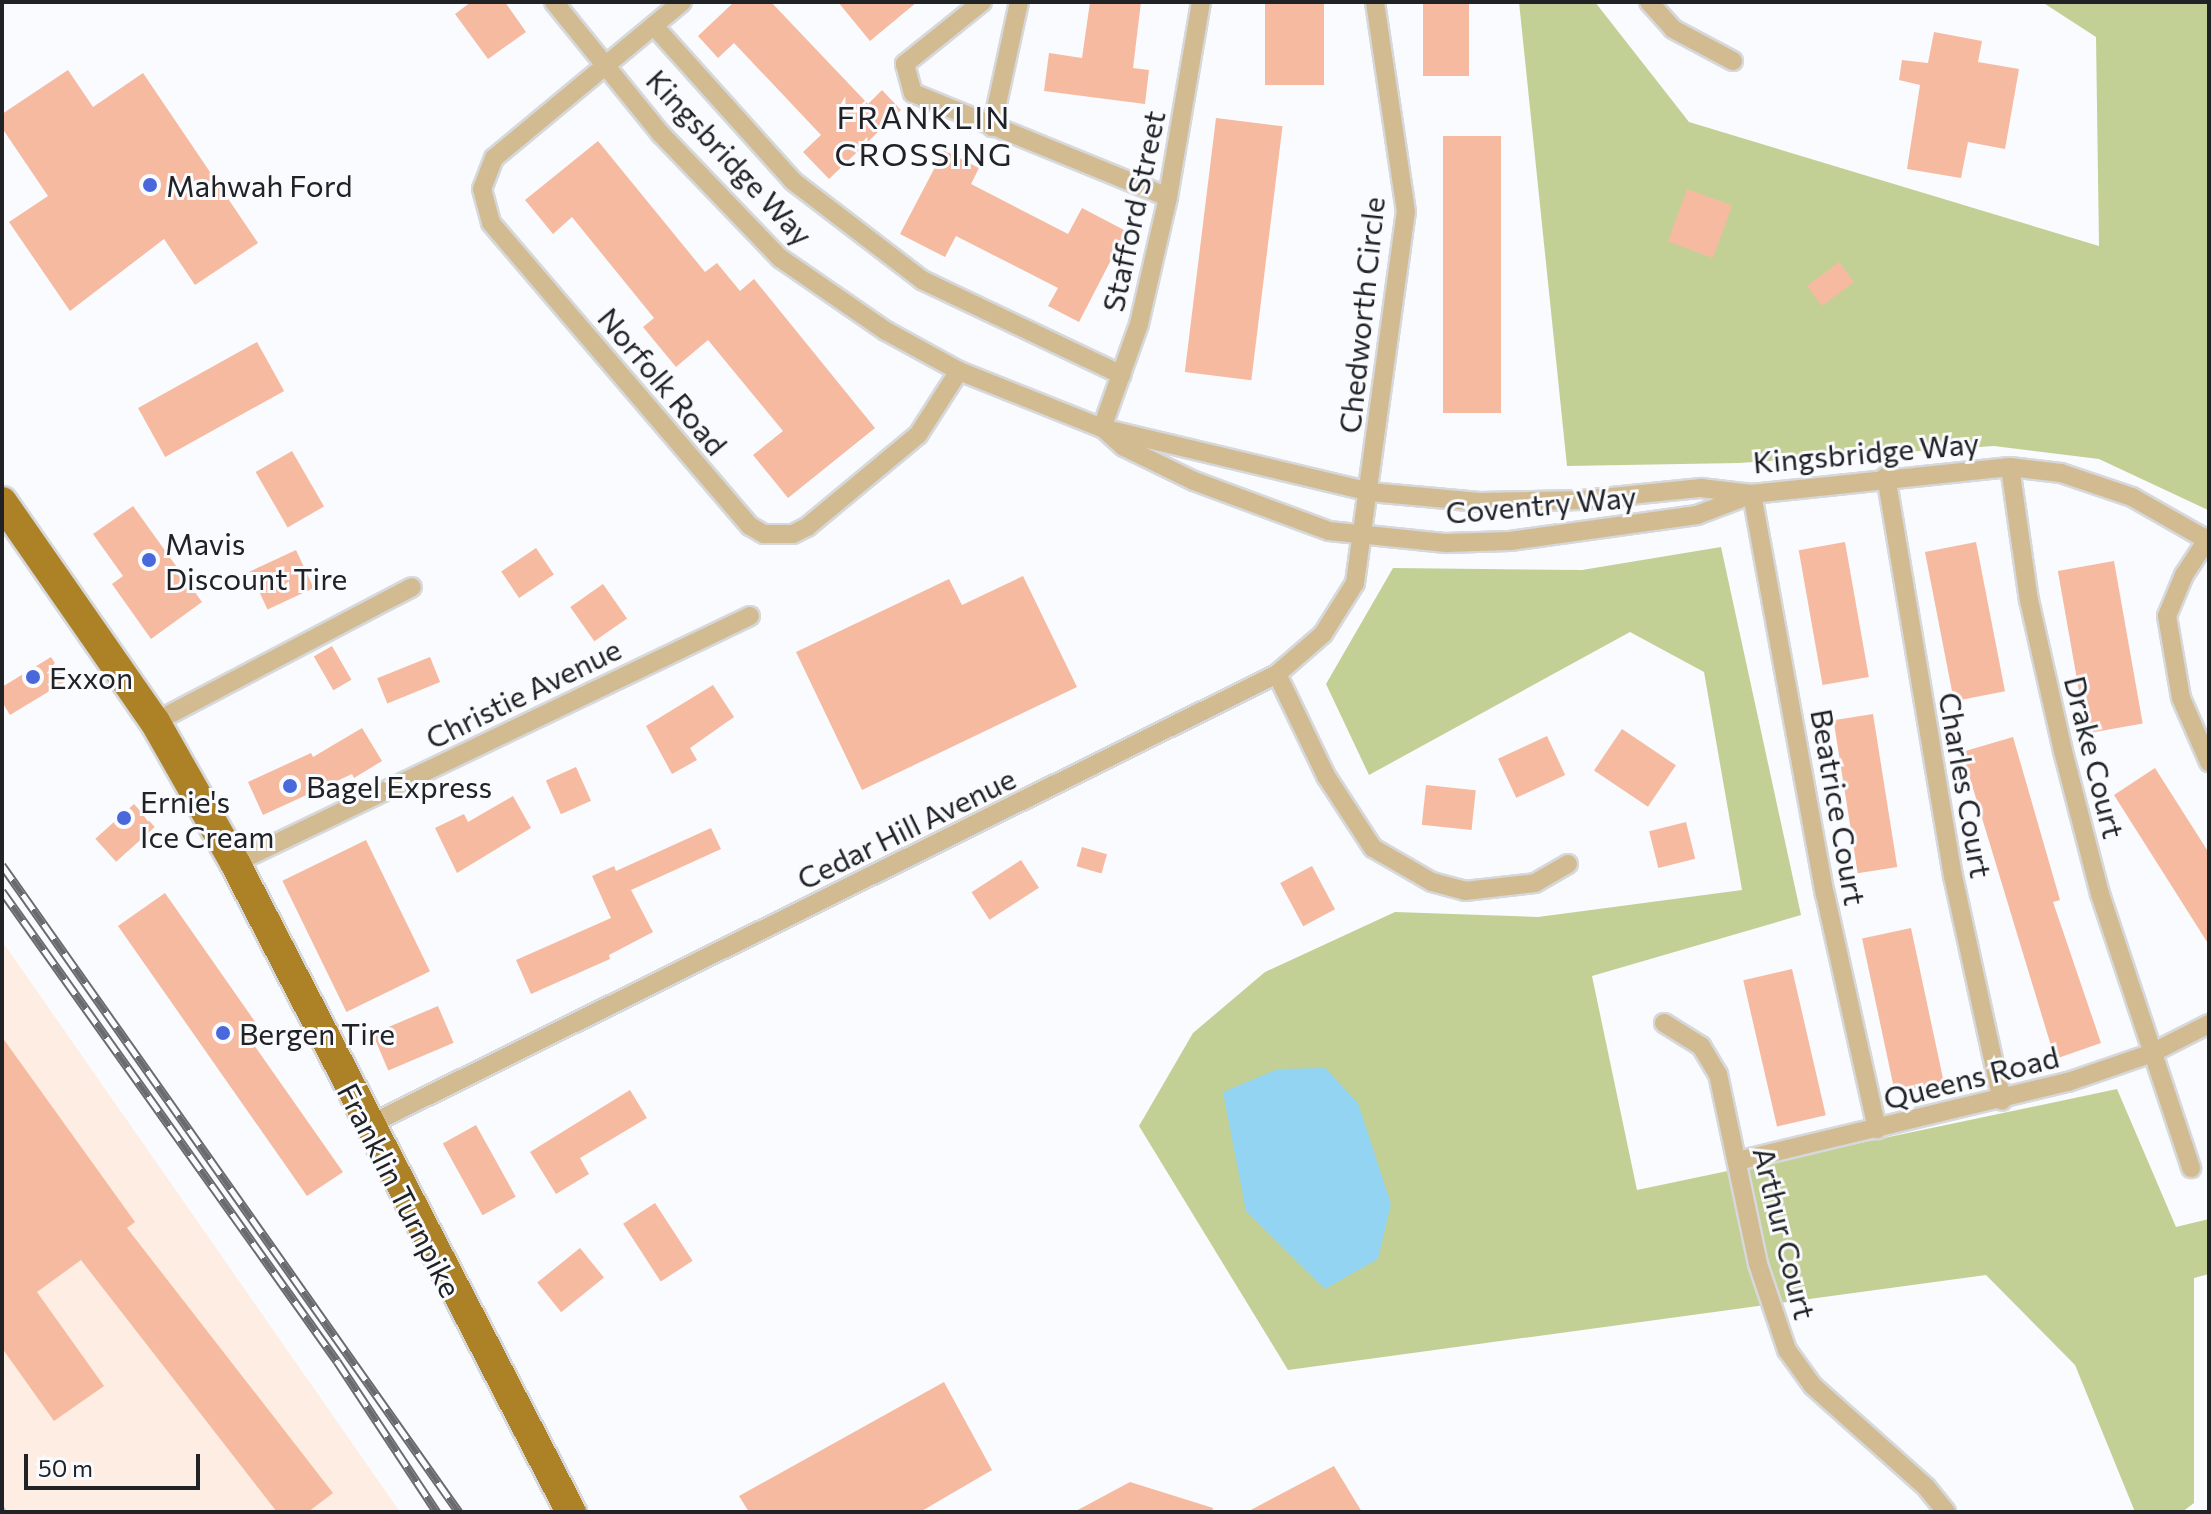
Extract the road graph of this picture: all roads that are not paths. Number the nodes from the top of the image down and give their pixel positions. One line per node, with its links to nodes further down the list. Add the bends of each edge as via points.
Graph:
1 (554, 2): 10 (street, Kingsbridge Way)
2 (682, 2): 8 (street)
3 (982, 2): 11 (street, via 905,64 913,93)
4 (1019, 2): 11 (street)
5 (1201, 2): 12 (street, Stafford Street)
6 (1375, 2): 18 (street, Chedworth Circle, via 1406,212)
7 (1649, 2): 9 (street, via 1673,29)
8 (654, 26): 10 (street); 14 (street, via 793,181 922,280)
9 (1733, 61)
10 (609, 67): 13 (street, Kingsbridge Way, via 661,134 780,258 886,331); 13 (street, Norfolk Road, via 494,158 485,174 483,207 491,223 750,526 779,536 807,527 918,435)
11 (992, 127): 12 (street)
12 (1168, 197): 14 (street, Stafford Street)
13 (959, 371): 15 (street, Kingsbridge Way)
14 (1122, 375): 15 (street, Stafford Street)
15 (1102, 428): 18 (street); 21 (street, Coventry Way, via 1124,447 1232,498 1329,531)
16 (2010, 467): 17 (street, Kingsbridge Way); 22 (street, Kingsbridge Way, via 2061,473 2132,497); 32 (street, Drake Court, via 2029,600 2063,751)
17 (1886, 476): 19 (street, Kingsbridge Way); 33 (street, Charles Court, via 1950,861)
18 (1370, 492): 19 (street, Kingsbridge Way, via 1480,502 1582,500 1701,488); 21 (street, Cedar Hill Avenue)
19 (1752, 494): 21 (street, Coventry Way, via 1697,515 1510,541 1446,543); 35 (street, Beatrice Court, via 1825,894)
20 (2, 502): 26 (main road, Franklin Turnpike)
21 (1363, 535): 25 (street, Cedar Hill Avenue, via 1355,583 1323,634)
22 (2208, 539): 27 (street, via 2184,575 2167,616 2181,698)
23 (412, 587): 26 (street)
24 (750, 616): 28 (street, Christie Avenue)
25 (1277, 674): 29 (street, via 1326,776 1373,848 1432,882 1465,891 1535,883); 34 (street, Cedar Hill Avenue)
26 (155, 722): 28 (main road, Franklin Turnpike)
27 (2209, 762)
28 (235, 863): 34 (main road, Franklin Turnpike)
29 (1568, 864)
30 (1664, 1023): 36 (street, Arthur Court, via 1701,1046 1718,1074)
31 (2209, 1024): 32 (street, Queens Road)
32 (2150, 1054): 33 (street, Queens Road); 37 (street, Drake Court)
33 (2002, 1101): 35 (street, Queens Road)
34 (367, 1126): 38 (main road, Franklin Turnpike)
35 (1877, 1129): 36 (street, Queens Road)
36 (1738, 1161): 39 (street, Arthur Court, via 1758,1264 1787,1350 1813,1386 1926,1487)
37 (2191, 1168)
38 (571, 1512)
39 (1946, 1512)

